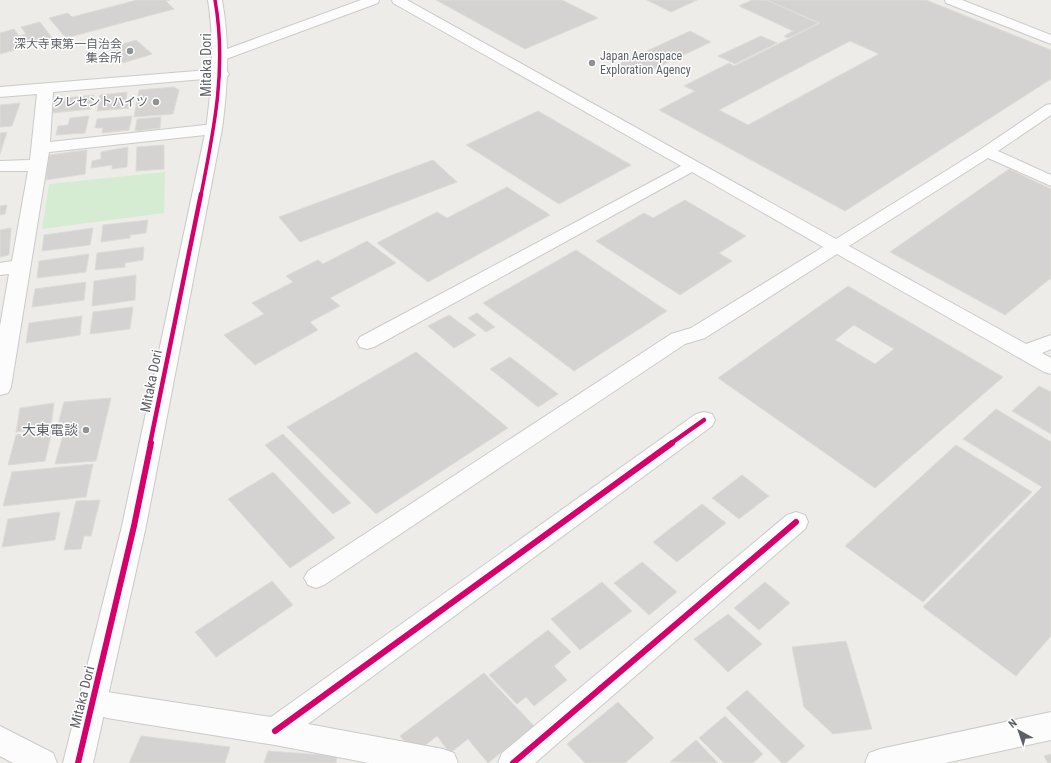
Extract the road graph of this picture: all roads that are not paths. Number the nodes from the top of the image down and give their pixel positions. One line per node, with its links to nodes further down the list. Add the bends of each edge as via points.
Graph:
1 (215, 0): 6 (street, Mitaka Dori)
2 (374, 0): 6 (lane)
3 (398, 0): 14 (lane)
4 (951, 0): 5 (lane)
5 (1051, 40)
6 (221, 65): 7 (street); 10 (street, Mitaka Dori)
7 (46, 89): 8 (street); 12 (street)
8 (0, 92)
9 (1051, 108): 11 (lane)
10 (214, 129): 12 (street); 27 (street, Mitaka Dori, via 134,526)
11 (987, 152): 15 (lane); 16 (lane)
12 (39, 156): 13 (street); 17 (street)
13 (0, 166)
14 (692, 166): 16 (lane); 19 (lane)
15 (1051, 181)
16 (836, 246): 21 (lane); 26 (lane, via 698,333 678,339)
17 (22, 266): 18 (street); 23 (street)
18 (0, 269)
19 (367, 342)
20 (1051, 342): 21 (lane)
21 (1025, 352): 22 (lane)
22 (1051, 367)
23 (0, 387)
24 (704, 420): 29 (street)
25 (796, 522): 34 (street)
26 (316, 578)
27 (94, 702): 29 (street); 32 (street, Mitaka Dori)
28 (1051, 726): 35 (street)
29 (275, 731): 33 (street)
30 (0, 740): 31 (street)
31 (42, 763)
32 (78, 763)
33 (443, 763)
34 (514, 763)
35 (880, 763)

